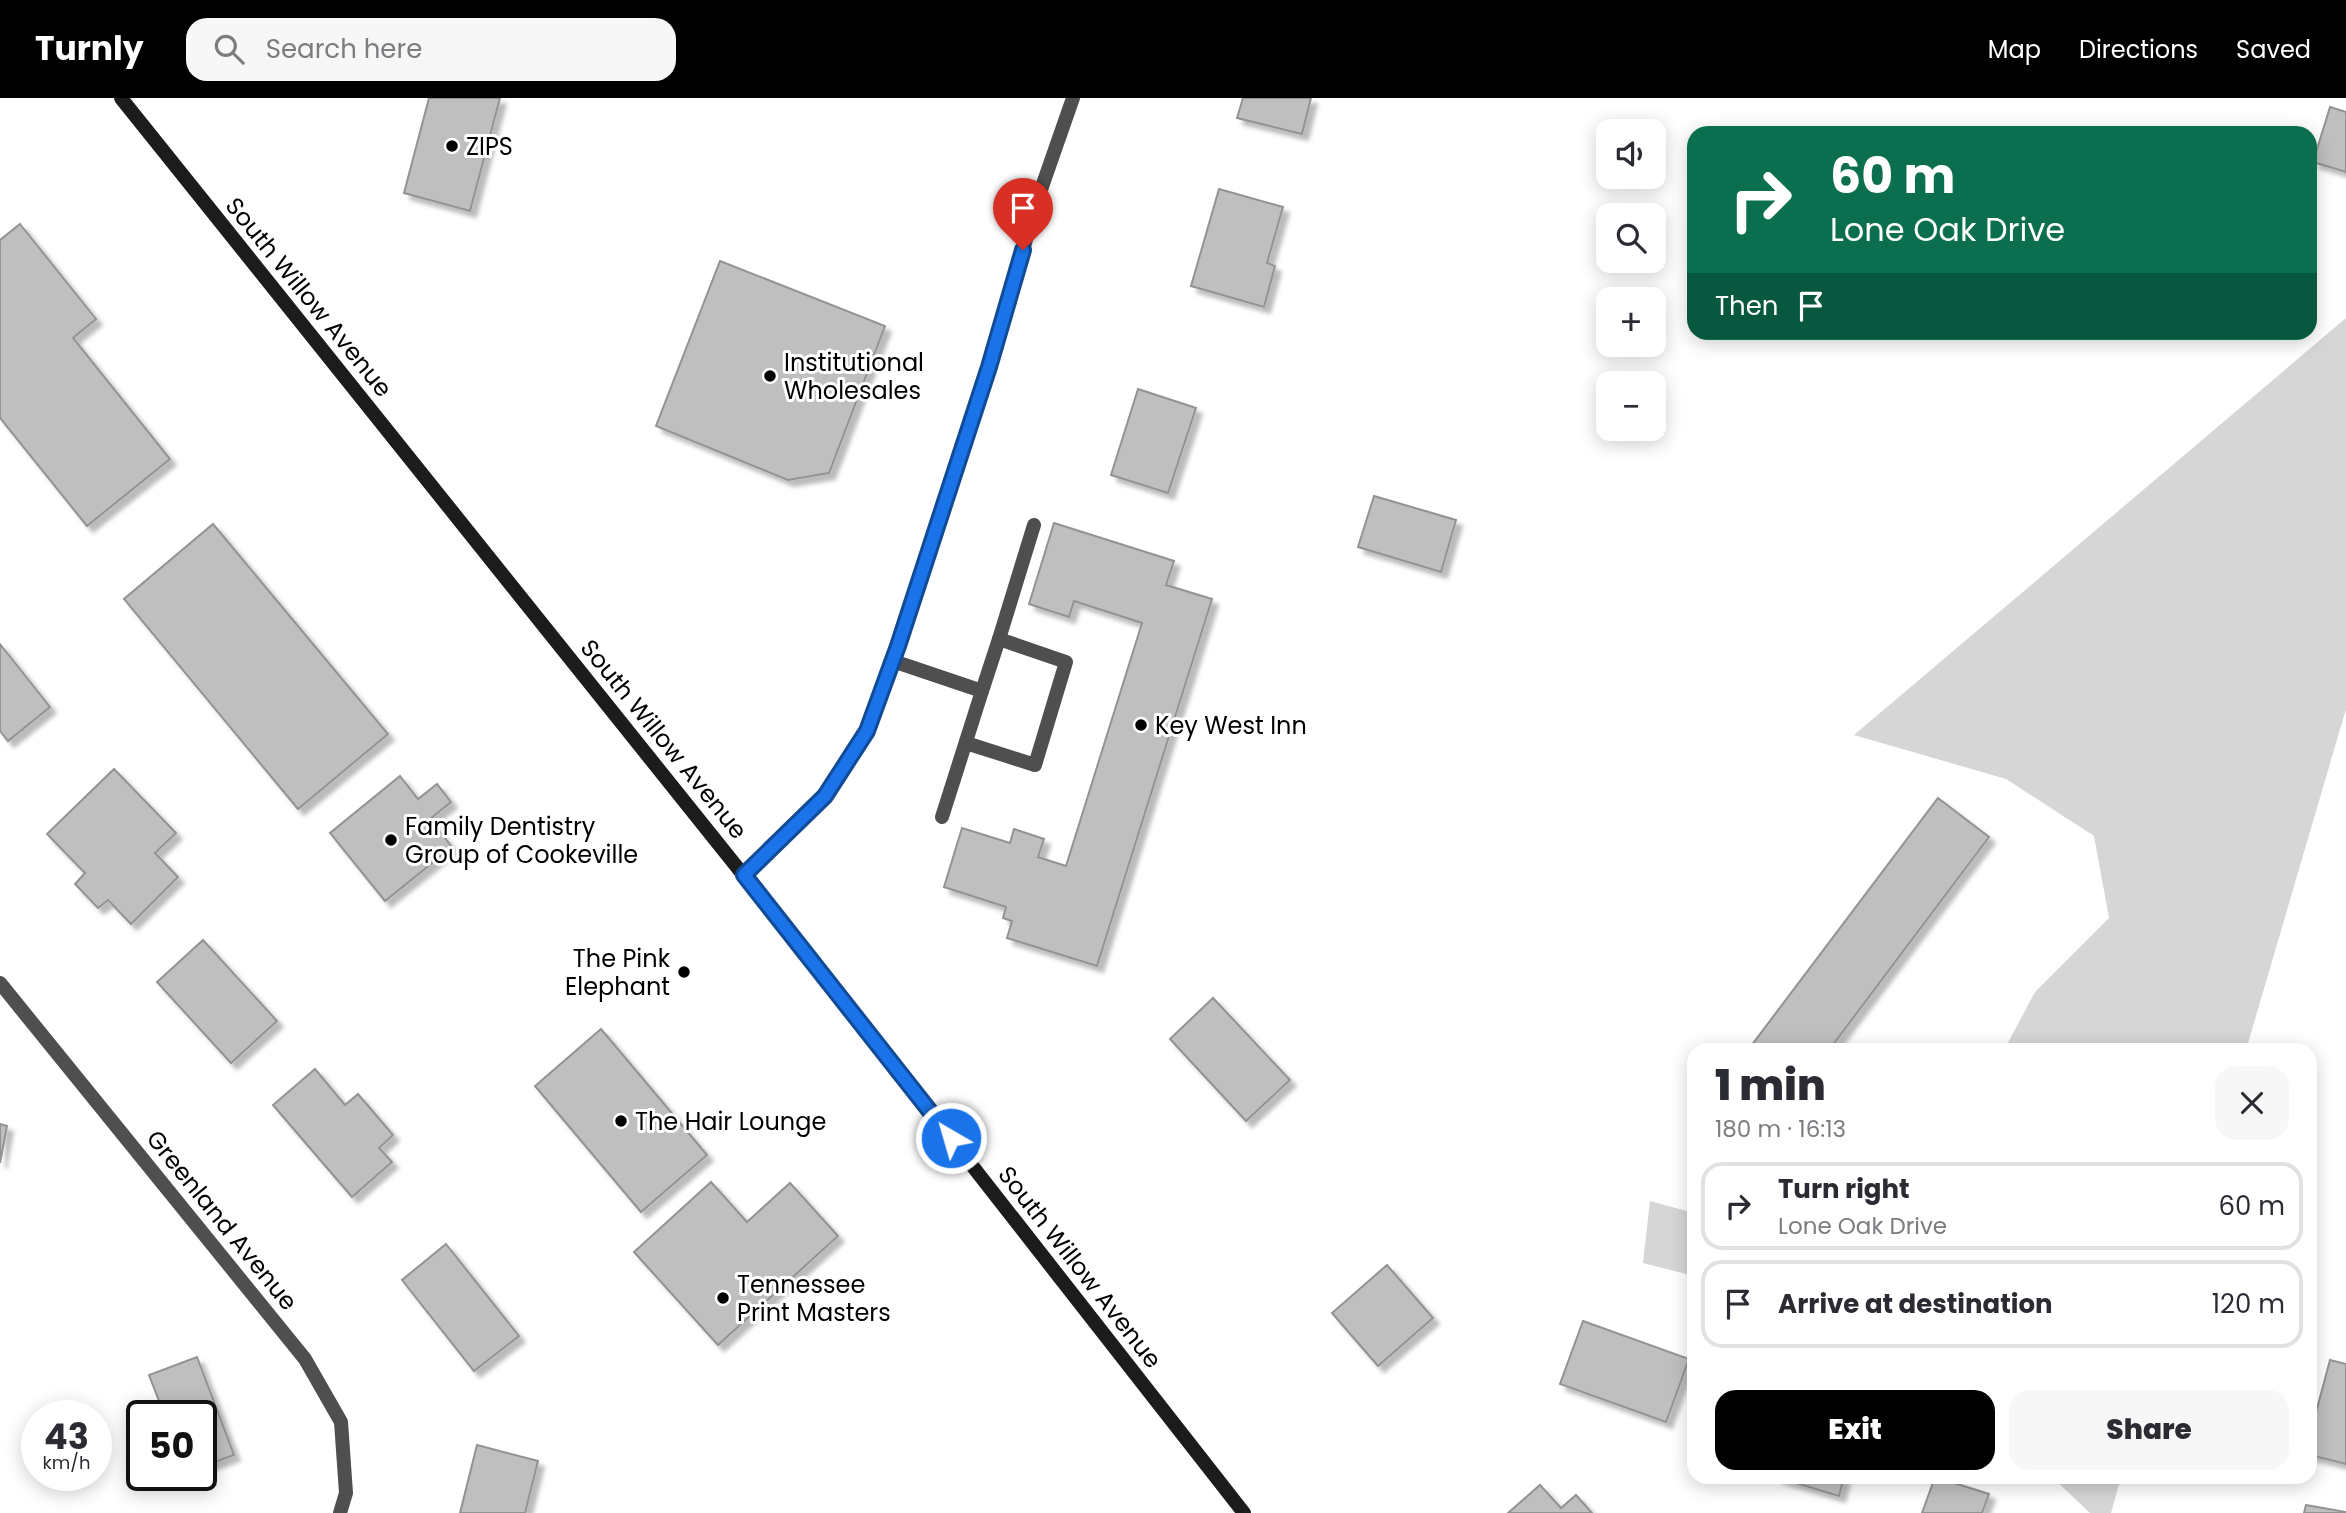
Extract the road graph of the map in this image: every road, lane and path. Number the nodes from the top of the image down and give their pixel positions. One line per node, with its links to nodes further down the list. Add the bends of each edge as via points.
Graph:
1 (121, 98): 9 (main road, South Willow Avenue)
2 (1073, 98): 5 (street)
3 (1034, 525): 4 (street)
4 (999, 639): 6 (street); 7 (street, via 1066,662 1035,765)
5 (893, 661): 6 (street); 9 (street, via 867,731 825,796)
6 (982, 691): 7 (street)
7 (966, 743): 8 (street)
8 (942, 817)
9 (744, 875): 12 (main road, South Willow Avenue)
10 (0, 983): 11 (street, Greenland Avenue, via 305,1359 341,1422 346,1493)
11 (340, 1513)
12 (1244, 1513)

